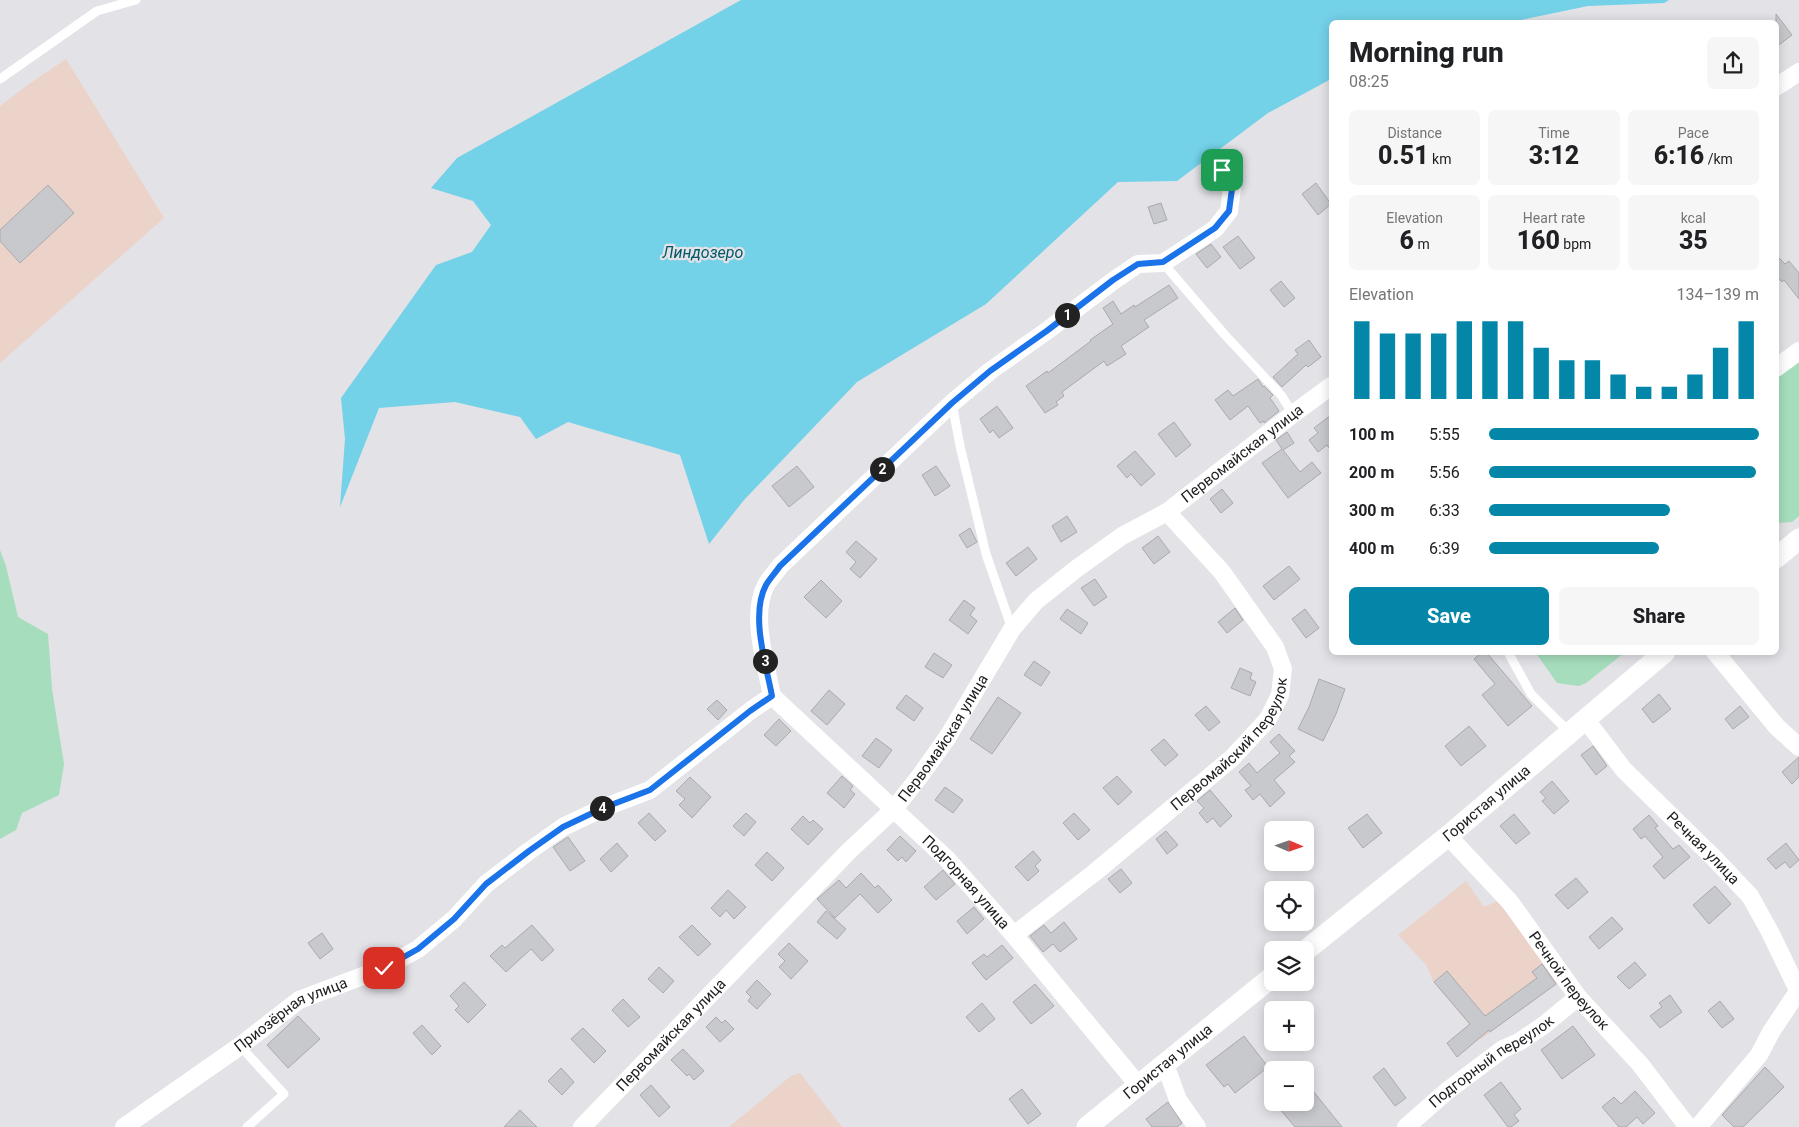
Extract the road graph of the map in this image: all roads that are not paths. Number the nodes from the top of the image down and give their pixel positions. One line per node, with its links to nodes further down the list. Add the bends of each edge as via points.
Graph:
1 (136, 0): 3 (lane, via 97,11)
2 (1799, 72): 4 (street)
3 (0, 79)
4 (1779, 85)
5 (1222, 170): 6 (street, via 1232,189 1229,211 1215,228)
6 (1163, 262): 10 (street, via 1138,264 1113,280); 11 (lane, via 1281,395)
7 (1799, 351): 8 (street)
8 (1779, 366)
9 (1328, 393): 11 (street, Первомайская улица)
10 (952, 403): 15 (lane, via 986,554); 19 (street, via 780,566 766,585 759,611)
11 (1292, 414): 12 (street, Первомайская улица)
12 (1167, 512): 15 (street, Первомайская улица, via 1122,536 1076,569 1036,601); 24 (street, Первомайский переулок, via 1222,572 1275,647 1282,669 1280,695 1268,719 1232,758)
13 (1799, 539): 14 (street)
14 (1779, 554)
15 (1012, 629): 22 (street, Первомайская улица, via 947,738)
16 (1510, 655): 20 (lane, via 1532,694)
17 (1662, 655): 20 (street, Гористая улица)
18 (1717, 655): 21 (street, via 1777,727)
19 (772, 696): 22 (street, Подгорная улица); 29 (street, Приозёрная улица, via 650,790 563,827 529,851 486,884 454,919 418,949 384,968 299,1000)
20 (1578, 727): 23 (street, Гористая улица); 27 (street, Речная улица, via 1750,896)
21 (1799, 747)
22 (894, 809): 24 (street, Подгорная улица, via 947,859); 34 (street, Первомайская улица, via 844,856)
23 (1448, 836): 25 (street, Гористая улица); 28 (street, Речной переулок, via 1510,902)
24 (1014, 935): 31 (street, Подгорная улица)
25 (1314, 944)
26 (1264, 984): 30 (street, Гористая улица)
27 (1798, 990): 39 (street, Речная улица, via 1759,1055)
28 (1578, 997): 37 (street, Подгорный переулок, via 1526,1038 1503,1049 1447,1091); 38 (street, Речной переулок, via 1640,1064)
29 (240, 1046): 32 (street, Приозёрная улица); 33 (lane, via 284,1094)
30 (1165, 1064): 31 (street, Гористая улица); 36 (street, via 1178,1100)
31 (1138, 1086): 35 (street, Гористая улица)
32 (124, 1127)
33 (247, 1127)
34 (582, 1127)
35 (1087, 1127)
36 (1197, 1127)
37 (1406, 1127)
38 (1688, 1127)
39 (1698, 1127)

